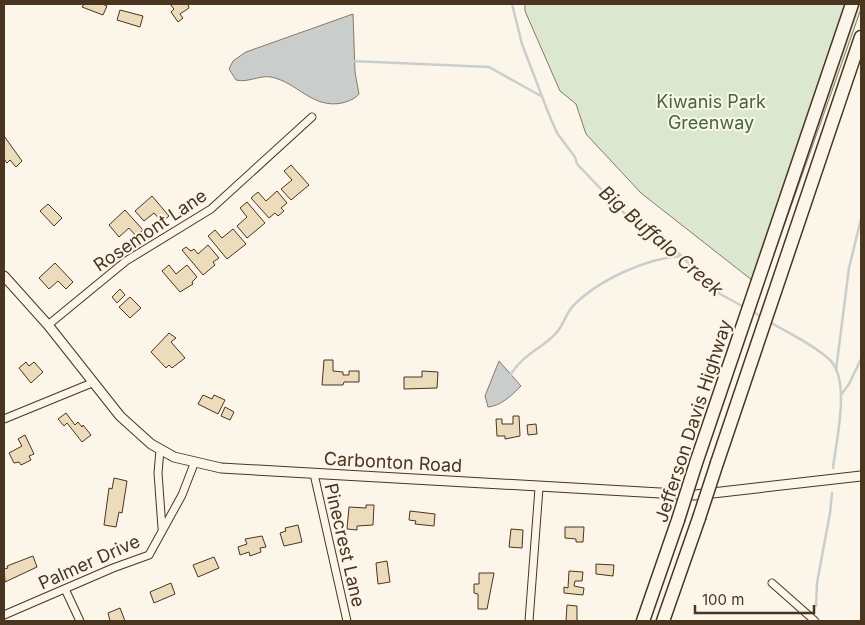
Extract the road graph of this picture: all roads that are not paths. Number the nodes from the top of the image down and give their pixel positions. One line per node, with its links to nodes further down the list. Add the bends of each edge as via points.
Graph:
1 (852, 4): 21 (highway, Jefferson Davis Highway, bridge)
2 (861, 37): 22 (highway, Jefferson Davis Highway, bridge)
3 (312, 117): 5 (street, Rosemont Lane, via 211,209 126,261)
4 (4, 276): 5 (street, Carbonton Road)
5 (48, 325): 6 (street, Carbonton Road)
6 (92, 383): 7 (street); 8 (street, Carbonton Road, via 120,416)
7 (4, 419)
8 (160, 450): 9 (street, Carbonton Road); 13 (street, via 158,473)
9 (194, 464): 10 (street, Carbonton Road); 13 (street, Palmer Drive, via 182,495)
10 (314, 474): 12 (street, Carbonton Road); 19 (street, Pinecrest Lane)
11 (861, 476): 12 (street, Carbonton Road, via 695,495)
12 (539, 488): 20 (street)
13 (162, 528): 15 (street, Palmer Drive, via 149,555)
14 (772, 583): 17 (street)
15 (65, 589): 16 (street, Palmer Drive); 18 (street)
16 (4, 616)
17 (812, 619)
18 (80, 621)
19 (347, 621)
20 (529, 621)
21 (643, 621)
22 (663, 621)

